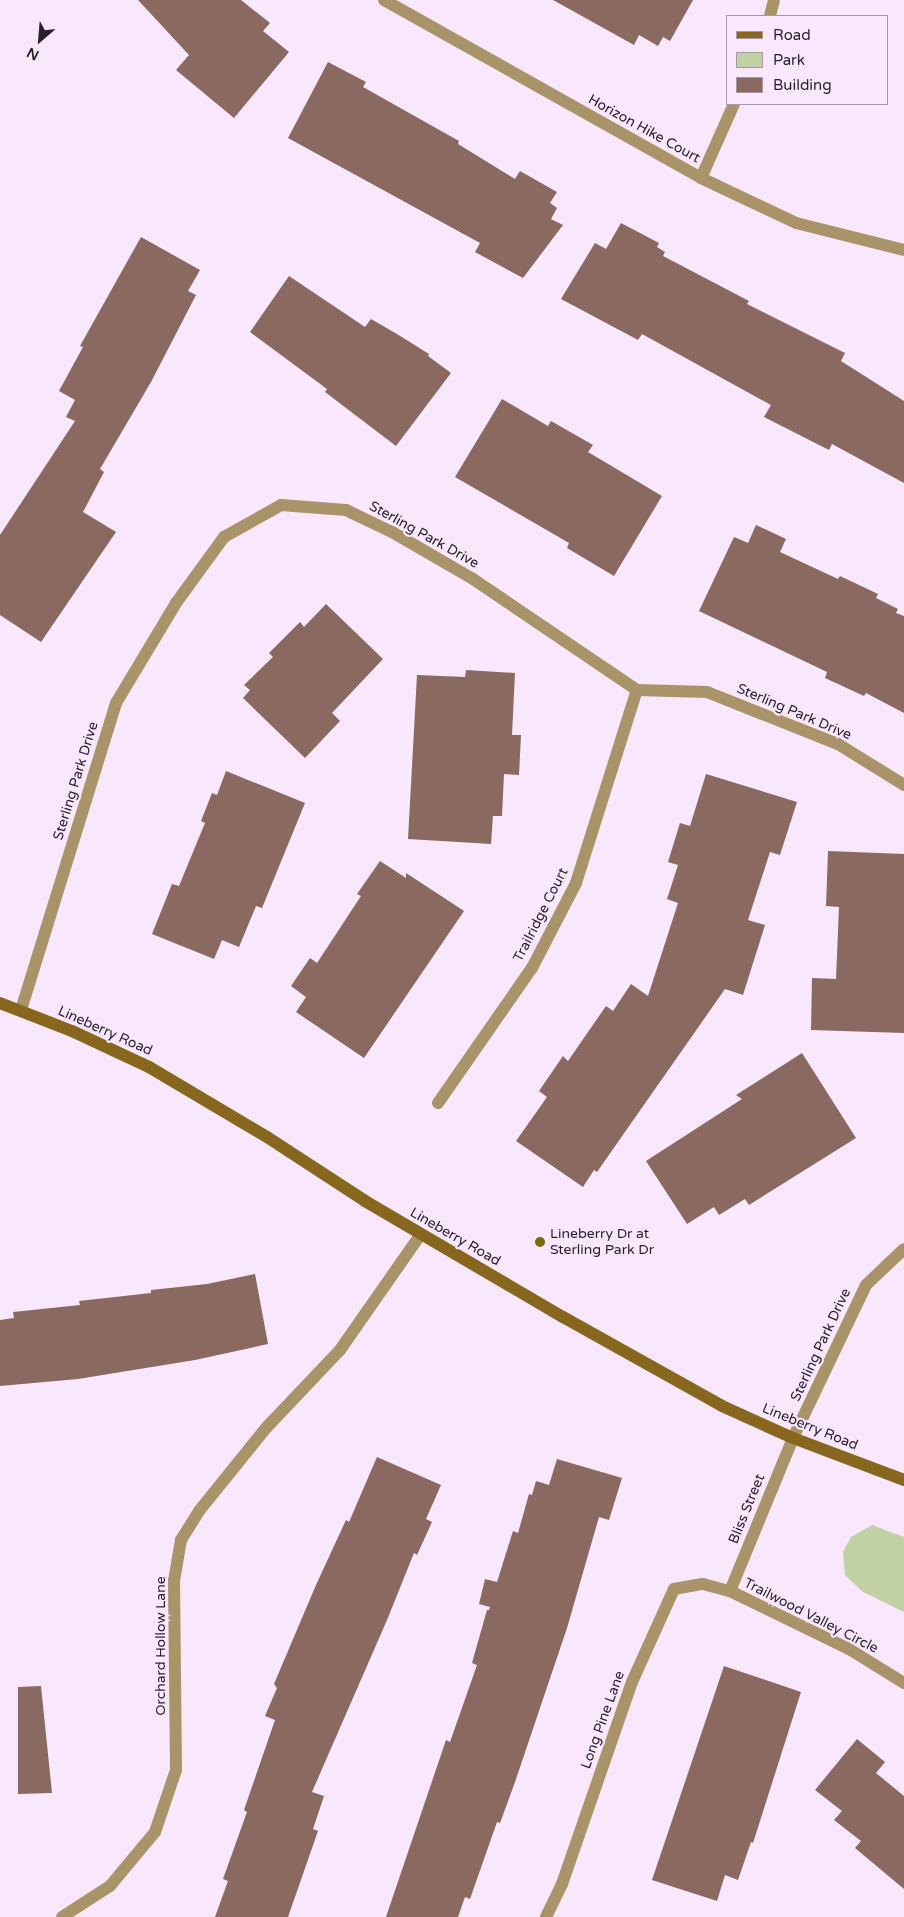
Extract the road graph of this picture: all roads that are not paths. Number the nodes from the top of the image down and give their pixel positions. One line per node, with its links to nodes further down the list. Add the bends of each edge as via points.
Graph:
1 (384, 0): 5 (street, Horizon Hike Court)
2 (774, 0): 3 (street)
3 (770, 15)
4 (734, 105): 5 (street)
5 (701, 178): 6 (street, Horizon Hike Court, via 796,223)
6 (904, 250)
7 (637, 690): 8 (street, Sterling Park Drive, via 707,692 838,744); 10 (street, Sterling Park Drive, via 474,579 392,532 346,510 281,506 224,537 176,604 116,703); 11 (street, Trailridge Court, via 576,883 532,968)
8 (904, 786)
9 (0, 1004): 10 (street, Lineberry Road)
10 (21, 1010): 12 (street, Lineberry Road, via 149,1067)
11 (438, 1103)
12 (421, 1234): 14 (street, Lineberry Road, via 714,1402); 18 (street, Orchard Hollow Lane, via 340,1350 266,1428 199,1511 181,1540 174,1581 176,1770 155,1832 110,1886)
13 (904, 1249): 14 (street, Sterling Park Drive, via 866,1285)
14 (793, 1438): 15 (street, Lineberry Road); 16 (street, Bliss Street)
15 (904, 1480)
16 (730, 1591): 17 (street, Trailwood Valley Circle, via 849,1649); 19 (street, Long Pine Lane, via 703,1584 674,1589 632,1682 562,1884)
17 (904, 1683)
18 (62, 1917)
19 (546, 1917)

